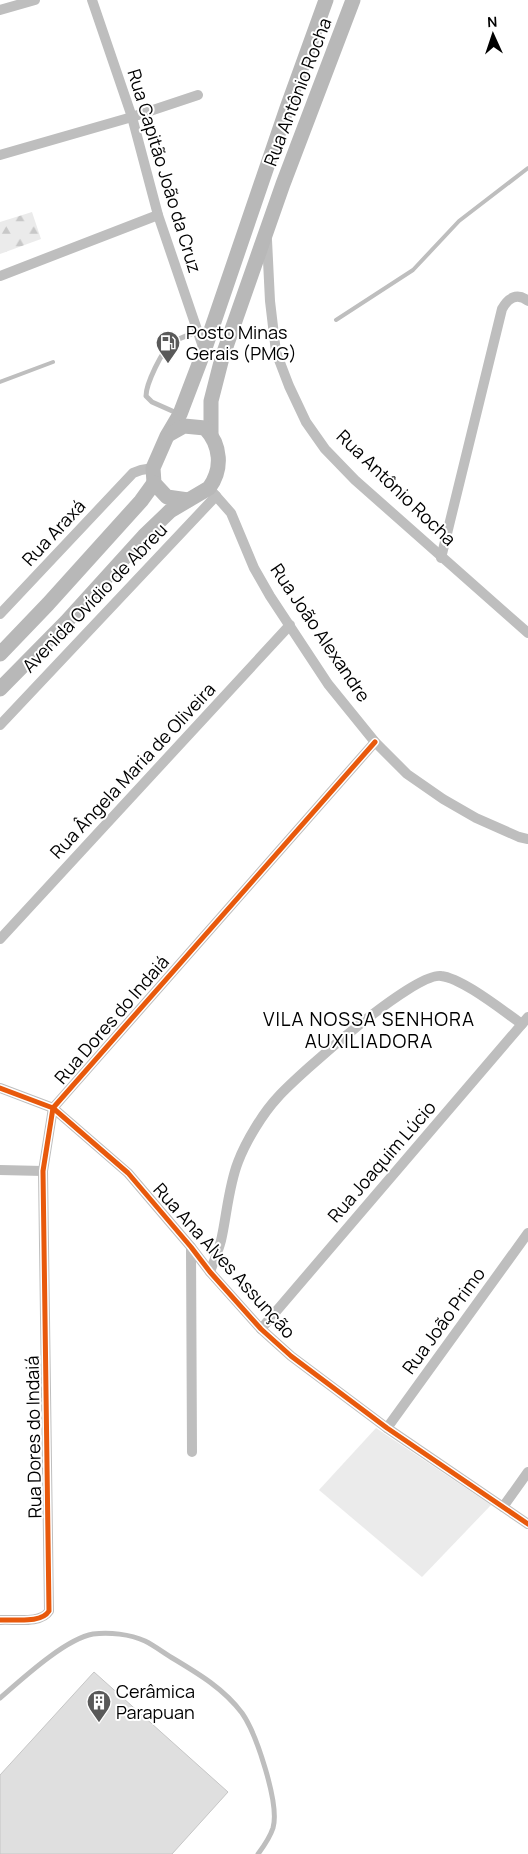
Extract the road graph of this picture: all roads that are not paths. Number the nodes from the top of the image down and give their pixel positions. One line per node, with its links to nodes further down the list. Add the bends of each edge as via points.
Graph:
1 (35, 0): 5 (street)
2 (92, 0): 7 (street, Rua Capitão João da Cruz)
3 (326, 0): 14 (main road, Rua Antônio Rocha)
4 (353, 0): 10 (main road, Rua Antônio Rocha)
5 (0, 10)
6 (198, 95): 7 (street)
7 (132, 117): 8 (street); 9 (street, Rua Capitão João da Cruz)
8 (0, 155)
9 (158, 214): 11 (street); 13 (street, Rua Capitão João da Cruz)
10 (266, 236): 16 (main road, via 222,358 211,401); 21 (street, Rua Antônio Rocha, via 276,352 306,422 325,449 355,480)
11 (0, 276)
12 (526, 299): 21 (street, via 516,296 507,300 502,309)
13 (198, 332): 14 (street, Rua Capitão João da Cruz); 15 (lane, via 166,349 146,388 146,396 152,402)
14 (204, 351): 15 (main road)
15 (180, 414): 17 (main road)
16 (211, 435): 17 (main road, via 205,428 184,426); 19 (main road, via 217,445 219,464)
17 (167, 436): 18 (main road)
18 (154, 476): 20 (main road, via 167,497); 22 (street, Rua Araxá, via 141,470 133,473); 25 (main road, Avenida Ovídio de Abreu, via 141,501)
19 (213, 492): 20 (main road); 23 (street, Rua João Alexandre, via 231,512 254,568); 27 (street, Avenida Ovídio de Abreu)
20 (188, 500): 26 (main road, Avenida Ovídio de Abreu, via 170,511 144,536)
21 (441, 558): 24 (street, Rua Antônio Rocha)
22 (0, 614)
23 (290, 625): 28 (street, Rua João Alexandre, via 328,684); 30 (street, Rua Ângela Maria de Oliveira)
24 (528, 633)
25 (0, 654)
26 (0, 689)
27 (0, 725)
28 (375, 742): 29 (street, Rua João Alexandre, via 407,774 443,799 476,818); 33 (street, Rua Dores do Indaiá)
29 (528, 839)
30 (0, 939)
31 (525, 1020): 38 (street, via 450,978 426,978 400,993 283,1092 254,1131 238,1162 222,1239); 39 (street, Rua Joaquim Lúcio)
32 (0, 1088): 33 (street, Rua Ana Alves Assunção)
33 (53, 1108): 35 (street, Rua Dores do Indaiá); 37 (street, Rua Ana Alves Assunção, via 128,1173)
34 (0, 1170): 35 (street)
35 (43, 1171): 45 (street, Rua Dores do Indaiá, via 50,1602 49,1611 40,1619)
36 (528, 1233): 40 (street, Rua João Primo)
37 (191, 1248): 38 (street, Rua Ana Alves Assunção); 41 (street)
38 (210, 1272): 39 (street, Rua Ana Alves Assunção)
39 (261, 1329): 40 (street, Rua Ana Alves Assunção, via 291,1356)
40 (386, 1428): 43 (street, Rua Ana Alves Assunção)
41 (192, 1452)
42 (528, 1472): 43 (street)
43 (503, 1507): 44 (street, Rua Ana Alves Assunção)
44 (528, 1524)
45 (0, 1620)
46 (0, 1698): 47 (lane, via 56,1654 92,1634 115,1633 144,1641 220,1689 242,1713 257,1742 274,1806 273,1827)
47 (258, 1854)

